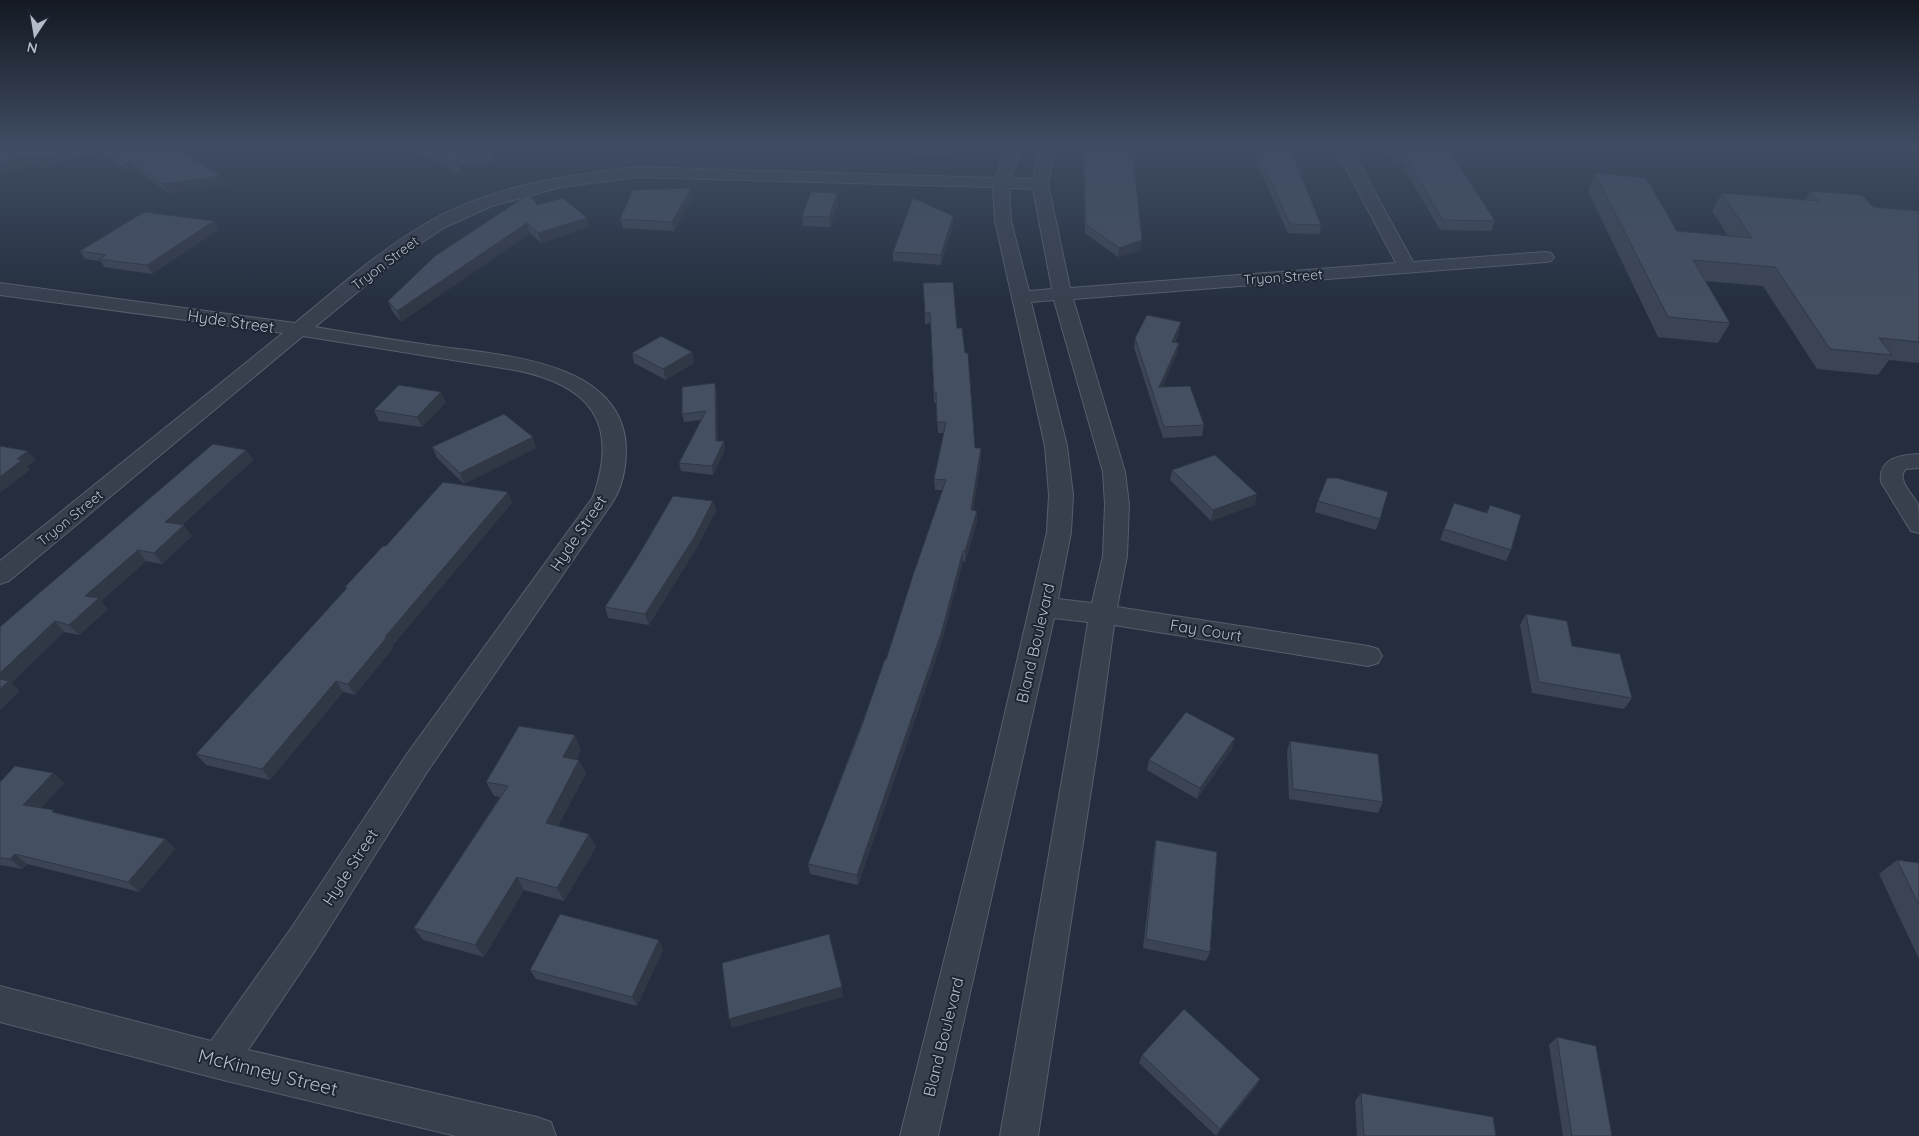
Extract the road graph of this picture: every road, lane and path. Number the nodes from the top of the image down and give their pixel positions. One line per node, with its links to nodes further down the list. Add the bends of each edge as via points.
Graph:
1 (495, 200): 10 (street, Tryon Street, via 438,224 403,247)
2 (1002, 200): 9 (street, Bland Boulevard, via 1003,221)
3 (1043, 200): 8 (street)
4 (1371, 200): 6 (street)
5 (1545, 257): 6 (street, Tryon Street)
6 (1408, 268): 8 (street, Tryon Street)
7 (0, 289): 10 (street, Hyde Street)
8 (1062, 294): 9 (street, Tryon Street); 15 (street, via 1114,472 1117,504 1115,556)
9 (1021, 297): 14 (street, Bland Boulevard, via 1056,446 1061,495 1059,532)
10 (301, 331): 13 (street, Tryon Street); 18 (street, Hyde Street, via 528,365 555,374 588,393 603,410 613,430 616,452 613,476 604,498 418,763)
11 (1911, 461): 12 (street, via 1893,467 1890,474)
12 (1919, 525)
13 (0, 575)
14 (1044, 607): 15 (street, Fay Court); 20 (street, Bland Boulevard)
15 (1102, 614): 16 (street, Fay Court); 21 (street)
16 (1368, 656)
17 (0, 1004): 18 (street, McKinney Street)
18 (219, 1061): 19 (street, McKinney Street)
19 (537, 1136)
20 (919, 1136)
21 (1019, 1136)

